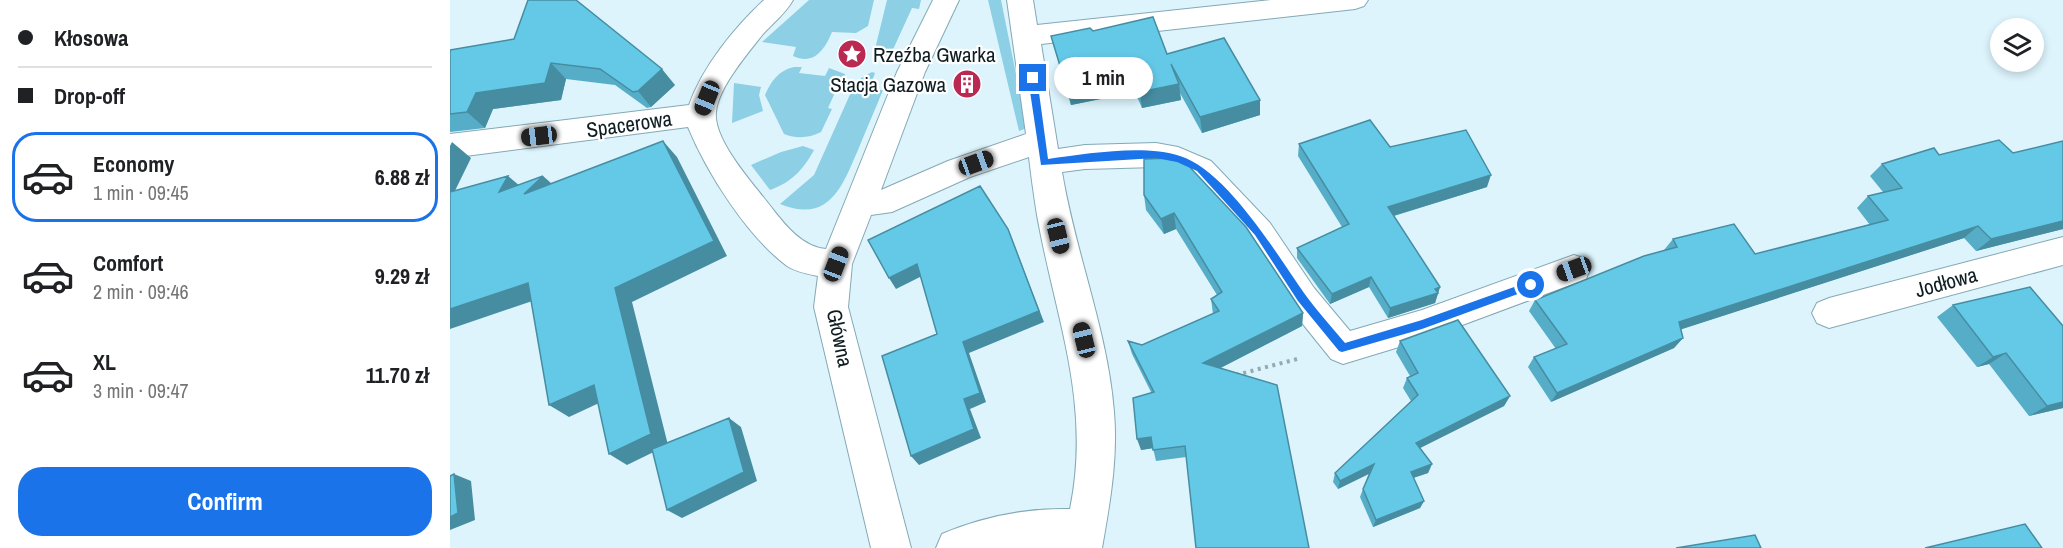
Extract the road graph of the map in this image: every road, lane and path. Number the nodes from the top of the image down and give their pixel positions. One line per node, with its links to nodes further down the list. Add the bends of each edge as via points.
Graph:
1 (780, 0): 6 (street, via 730,59)
2 (946, 0): 9 (street, Główna, via 911,72)
3 (1020, 0): 5 (street)
4 (1355, 0): 5 (street)
5 (1027, 36): 8 (street)
6 (701, 114): 7 (street, Spacerowa); 11 (street, via 714,150 754,210 801,258)
7 (450, 146)
8 (1043, 151): 9 (street, via 959,169 881,202); 14 (street, via 1085,158 1156,155 1200,169 1259,232 1302,298); 16 (street, via 1053,216 1084,340 1096,412 1094,486)
9 (860, 202): 11 (street, Główna)
10 (2063, 251): 13 (street, Jodłowa)
11 (836, 264): 17 (street, Główna, via 831,307)
12 (1574, 269): 14 (street, via 1422,325)
13 (1829, 313)
14 (1342, 348): 15 (path)
15 (1231, 376)
16 (1084, 538): 18 (street, via 1053,526 1010,531)
17 (891, 548)
18 (956, 548)

